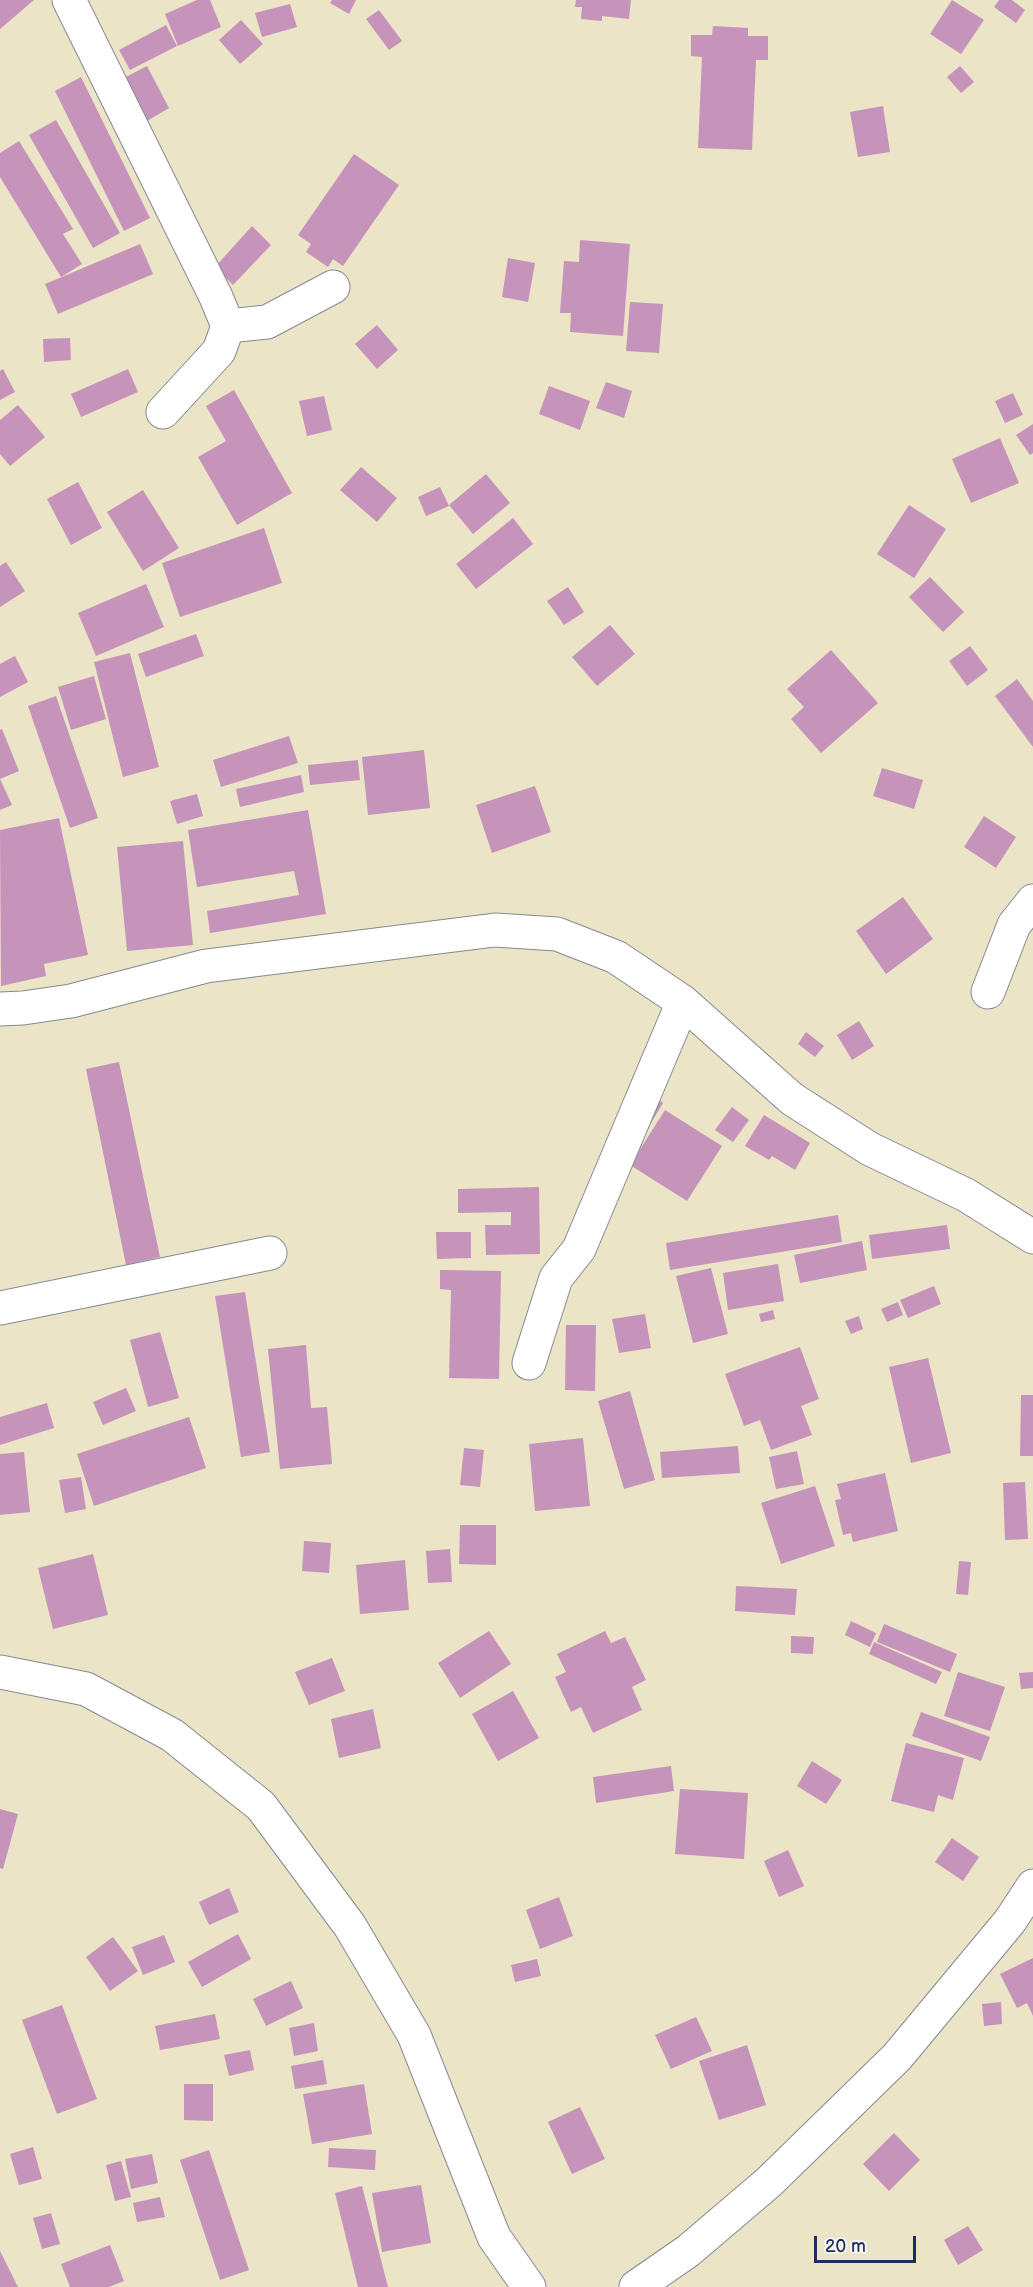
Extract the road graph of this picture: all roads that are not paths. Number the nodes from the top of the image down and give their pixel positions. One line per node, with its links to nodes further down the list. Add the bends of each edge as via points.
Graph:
1 (69, 0): 3 (street)
2 (333, 287): 3 (street, via 267,322)
3 (228, 326): 4 (street, via 219,351)
4 (163, 412)
5 (1033, 902): 6 (street, via 1014,925)
6 (988, 992)
7 (683, 1002): 8 (street, via 616,957 557,934 495,930 206,966 71,1001); 9 (street, via 792,1099 870,1149 966,1196); 12 (street, via 579,1249 556,1278)
8 (0, 1009)
9 (1033, 1238)
10 (270, 1253): 11 (street)
11 (0, 1308)
12 (529, 1363)
13 (0, 1672): 16 (street, via 86,1689 172,1735 261,1806 350,1926 414,2035 494,2237)
14 (1033, 1886): 15 (street, via 1010,1922 897,2057 769,2182)
15 (655, 2281)
16 (529, 2287)

